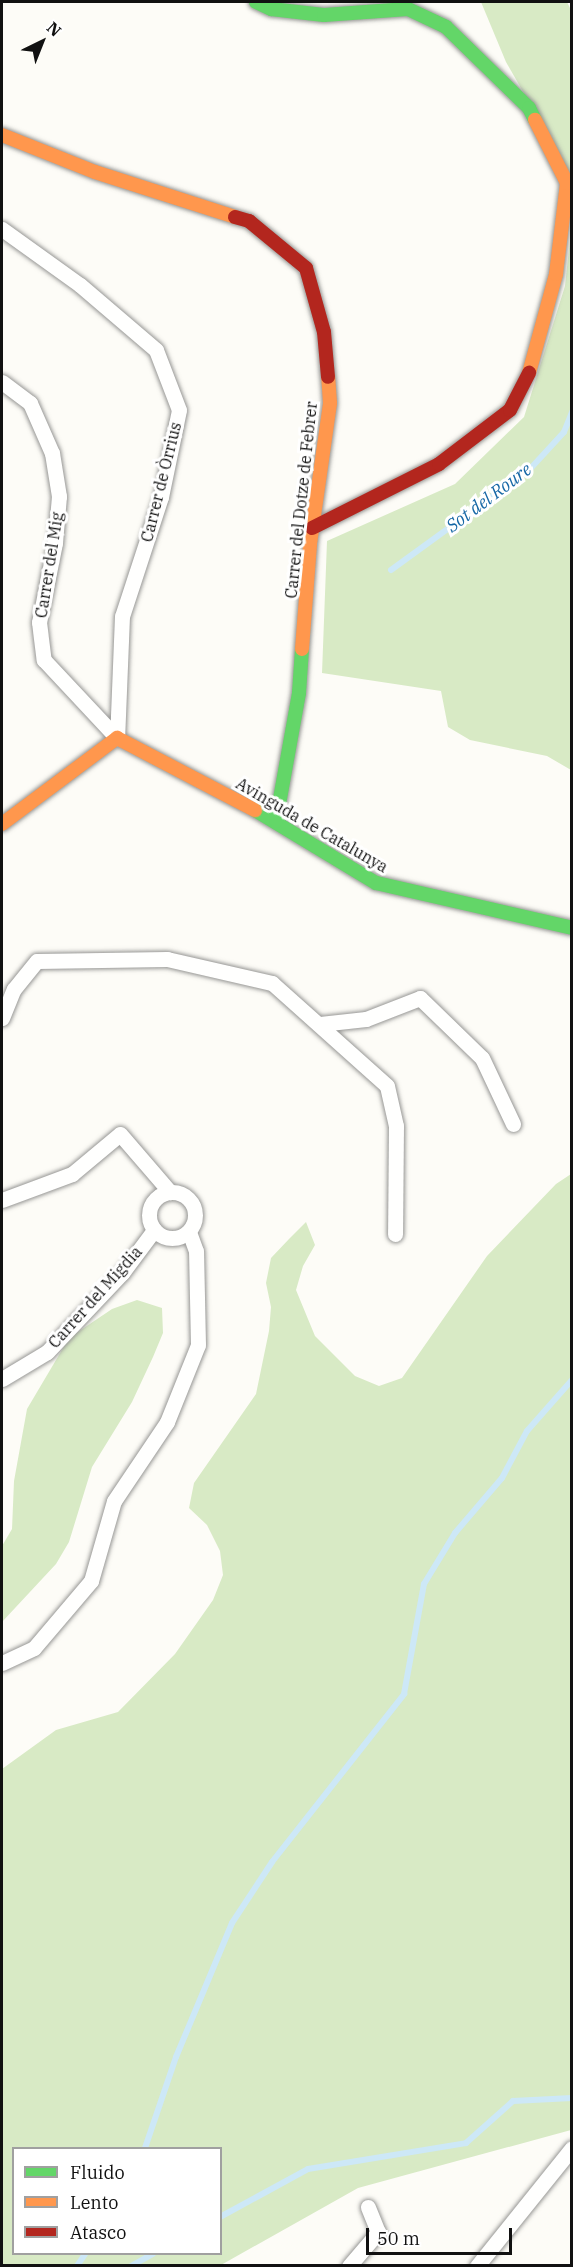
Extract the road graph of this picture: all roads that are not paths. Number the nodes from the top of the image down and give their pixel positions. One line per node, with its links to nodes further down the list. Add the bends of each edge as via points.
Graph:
1 (256, 2): 5 (street, via 271,9 324,15 408,9 446,27 529,108 567,183 556,274 536,360 510,410 439,464)
2 (2, 135): 5 (street, Carrer del Dotze de Febrer, via 95,172 249,221 306,268 324,332 330,403)
3 (2, 229): 6 (street, Carrer de Òrrius, via 80,285 156,350 179,410 161,497 122,616 116,686)
4 (2, 382): 6 (street, Carrer del Mig, via 30,403 52,453 59,496 55,543 39,622 44,660)
5 (312, 528): 7 (street, Carrer del Dotze de Febrer, via 299,693)
6 (117, 738): 7 (street, Avinguda de Catalunya); 8 (street)
7 (276, 821): 9 (street, Avinguda de Catalunya, via 376,883)
8 (2, 824)
9 (572, 928)
10 (2, 1018): 11 (street, via 14,989 37,961 167,959 272,983)
11 (320, 1024): 12 (street, via 366,1019 420,998 482,1058); 17 (street, via 387,1086 396,1126)
12 (513, 1124)
13 (170, 1192): 14 (street, via 120,1134 72,1174); 15 (street, via 152,1203 149,1216); 16 (street, via 184,1195 194,1205 195,1219)
14 (2, 1200)
15 (154, 1230): 16 (street, via 175,1239); 18 (street, Carrer del Migdia, via 122,1274 47,1352)
16 (189, 1232): 19 (street, via 196,1251 198,1345 166,1422 114,1501 91,1581 34,1648)
17 (395, 1234)
18 (2, 1379)
19 (2, 1663)
20 (572, 2148): 23 (street)
21 (368, 2207): 22 (street, via 378,2232)
22 (349, 2265)
23 (477, 2265)

